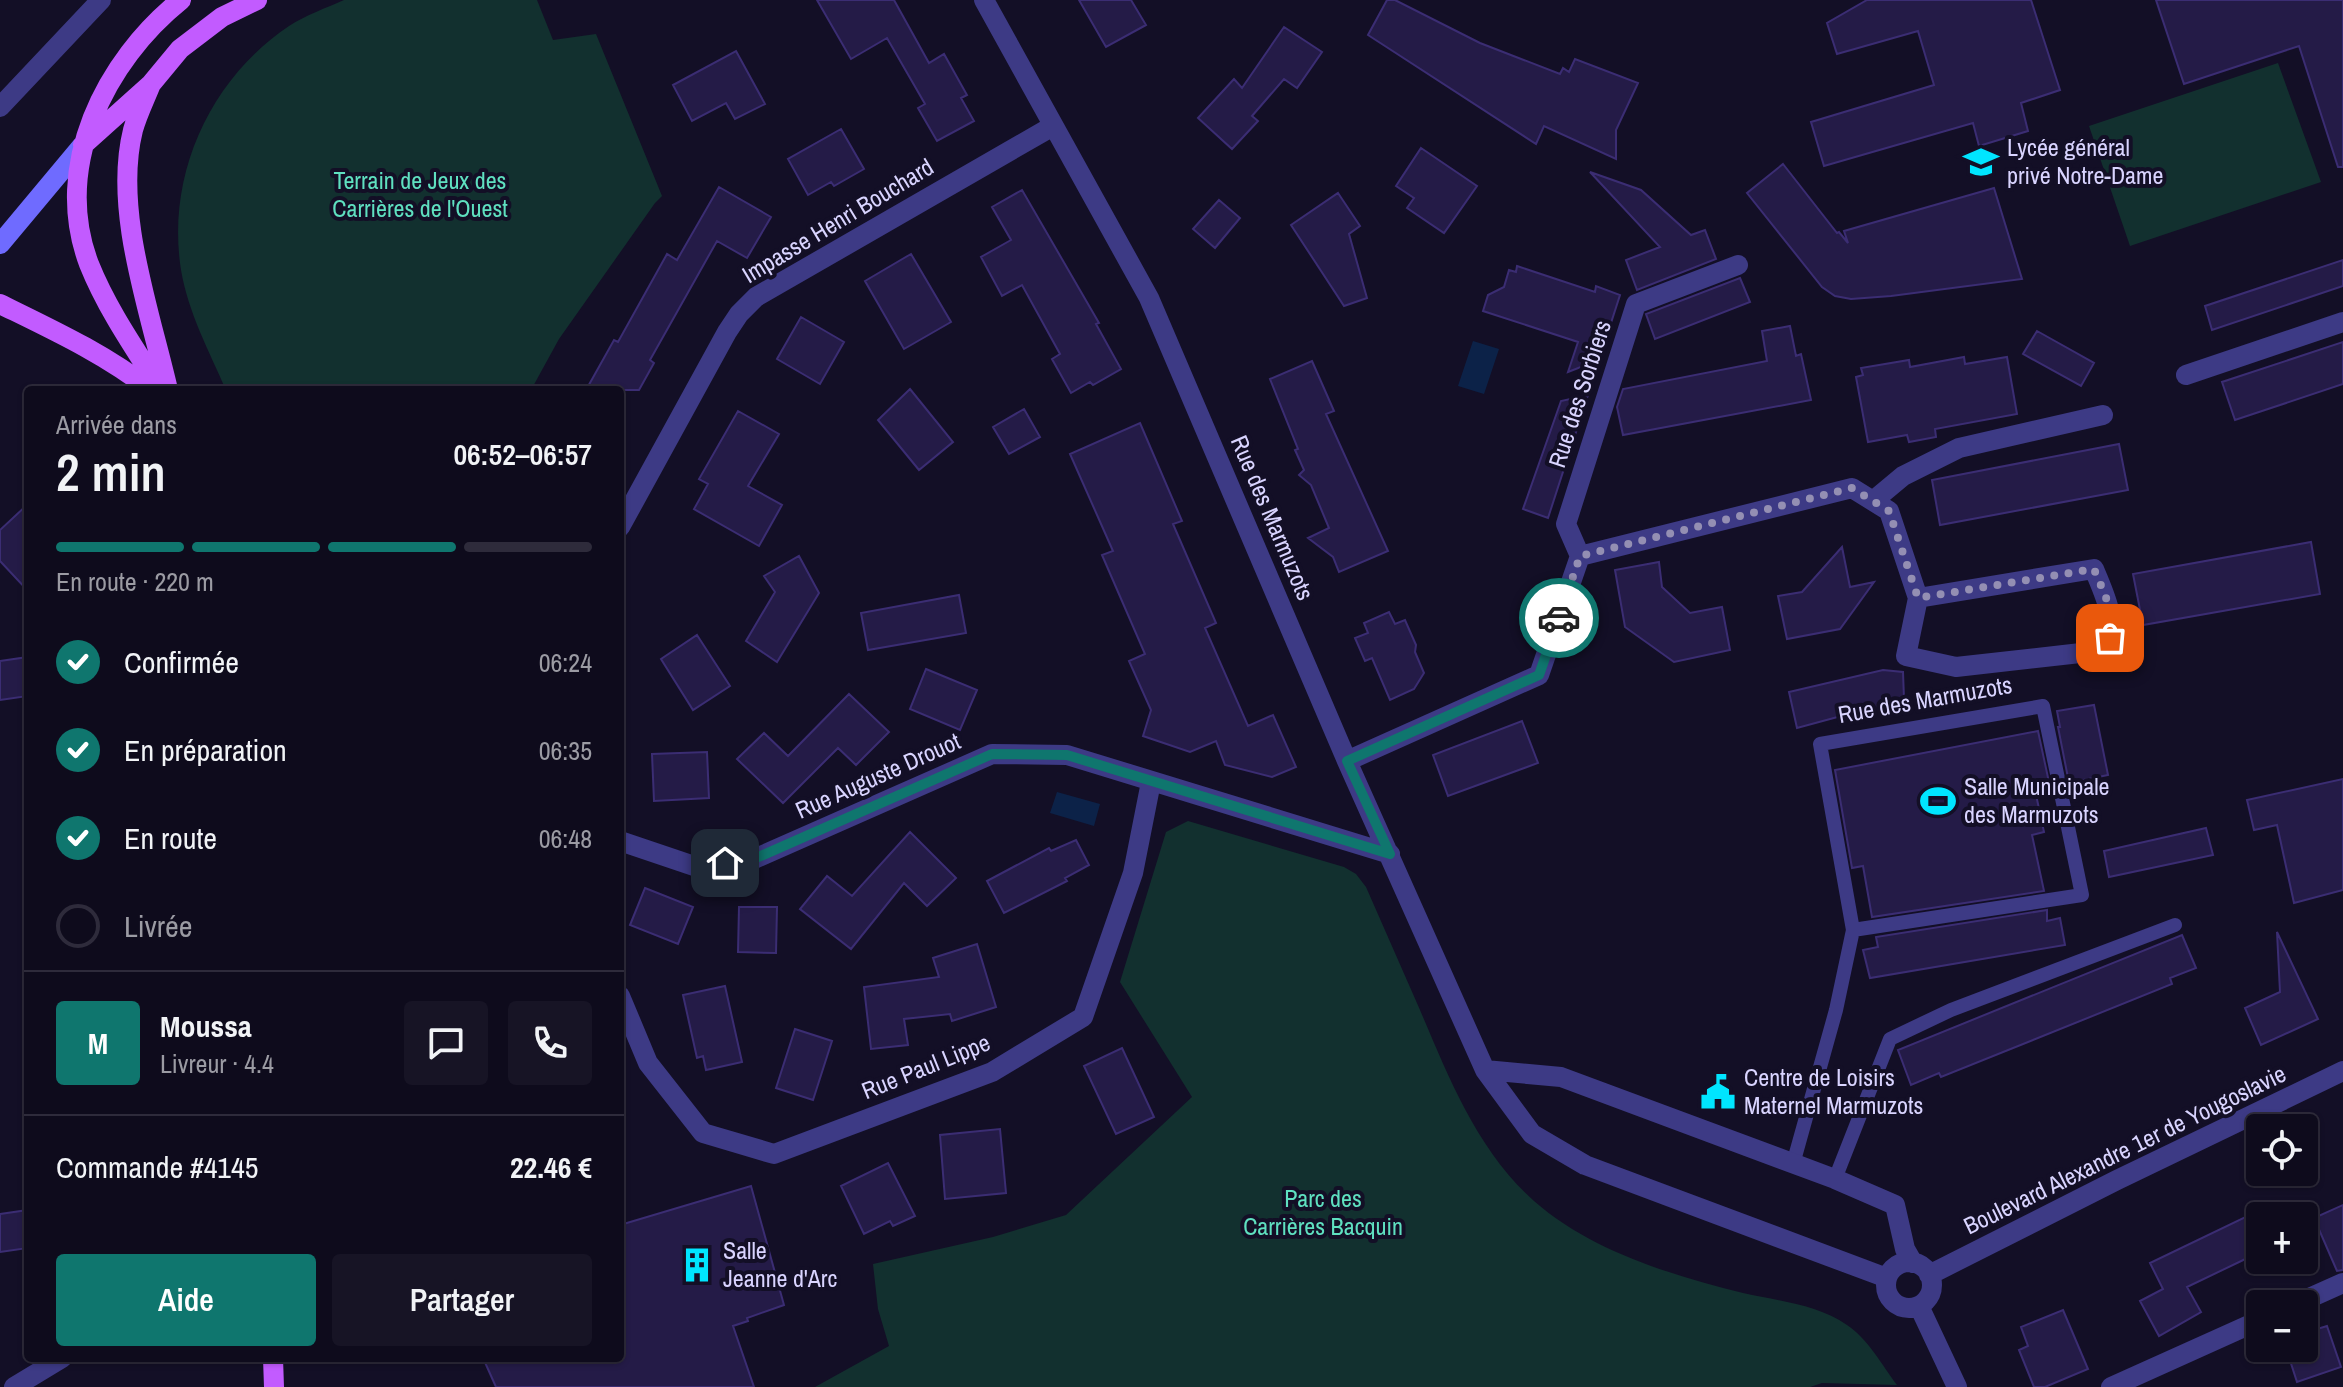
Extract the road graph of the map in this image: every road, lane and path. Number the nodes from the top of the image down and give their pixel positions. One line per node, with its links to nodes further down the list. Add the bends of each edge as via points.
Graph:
1 (101, 0): 6 (street)
2 (181, 0): 8 (main road, via 140,38 117,71)
3 (257, 0): 5 (main road, via 222,17 180,49)
4 (984, 0): 7 (street, Rue des Marmuzots)
5 (151, 84): 8 (main road); 16 (main road, via 133,129 126,176 129,222)
6 (0, 107)
7 (1053, 126): 19 (street, Impasse Henri Bouchard, via 756,297 727,332); 22 (street, Rue des Marmuzots, via 1149,298)
8 (82, 146): 9 (street); 15 (main road, via 79,216 88,260 110,310)
9 (0, 244)
10 (1738, 265): 20 (street, Rue des Sorbiers, via 1636,304 1566,524)
11 (0, 304): 14 (main road, via 82,344)
12 (2343, 322): 13 (street)
13 (2186, 375)
14 (146, 386)
15 (158, 386)
16 (167, 386)
17 (2103, 415): 18 (street, via 1959,448 1903,476)
18 (1873, 501): 20 (street, via 1852,488); 21 (street, via 1889,511)
19 (624, 520)
20 (1580, 556): 22 (street, via 1539,675)
21 (1918, 598): 21 (street, via 2094,569 2113,627 2107,650 1956,667 1906,656)
22 (1347, 761): 25 (street, Rue des Marmuzots)
23 (1151, 782): 24 (street, Rue Auguste Drouot, via 1067,755 992,754 754,859 697,867); 25 (street, Rue Auguste Drouot); 28 (street, Rue Paul Lippe, via 1133,873 1083,1017 992,1072 774,1154 703,1133 648,1063)
24 (624, 842)
25 (1390, 854): 29 (street, Rue des Marmuzots)
26 (2175, 925): 32 (lane, via 1951,1010 1890,1039)
27 (1853, 930): 27 (lane, Rue des Marmuzots, via 2082,895 2043,706 1820,744); 31 (lane, Rue des Marmuzots)
28 (624, 1006)
29 (1485, 1070): 31 (street, via 1561,1077); 34 (street, Rue des Marmuzots, via 1532,1134 1585,1165)
30 (2343, 1071): 33 (street, Boulevard Alexandre 1er de Yougoslavie)
31 (1793, 1164): 32 (street)
32 (1835, 1179): 33 (street, via 1895,1205 1905,1249)
33 (1921, 1269): 34 (street, via 1900,1264); 37 (street, via 1931,1290)
34 (1887, 1278): 37 (street, via 1894,1303)
35 (2343, 1283): 36 (street)
36 (2318, 1294)
37 (1919, 1306): 43 (street)
38 (2246, 1326): 44 (street)
39 (55, 1362): 41 (street)
40 (273, 1362): 42 (main road)
41 (14, 1387)
42 (274, 1387)
43 (1957, 1387)
44 (2111, 1387)

